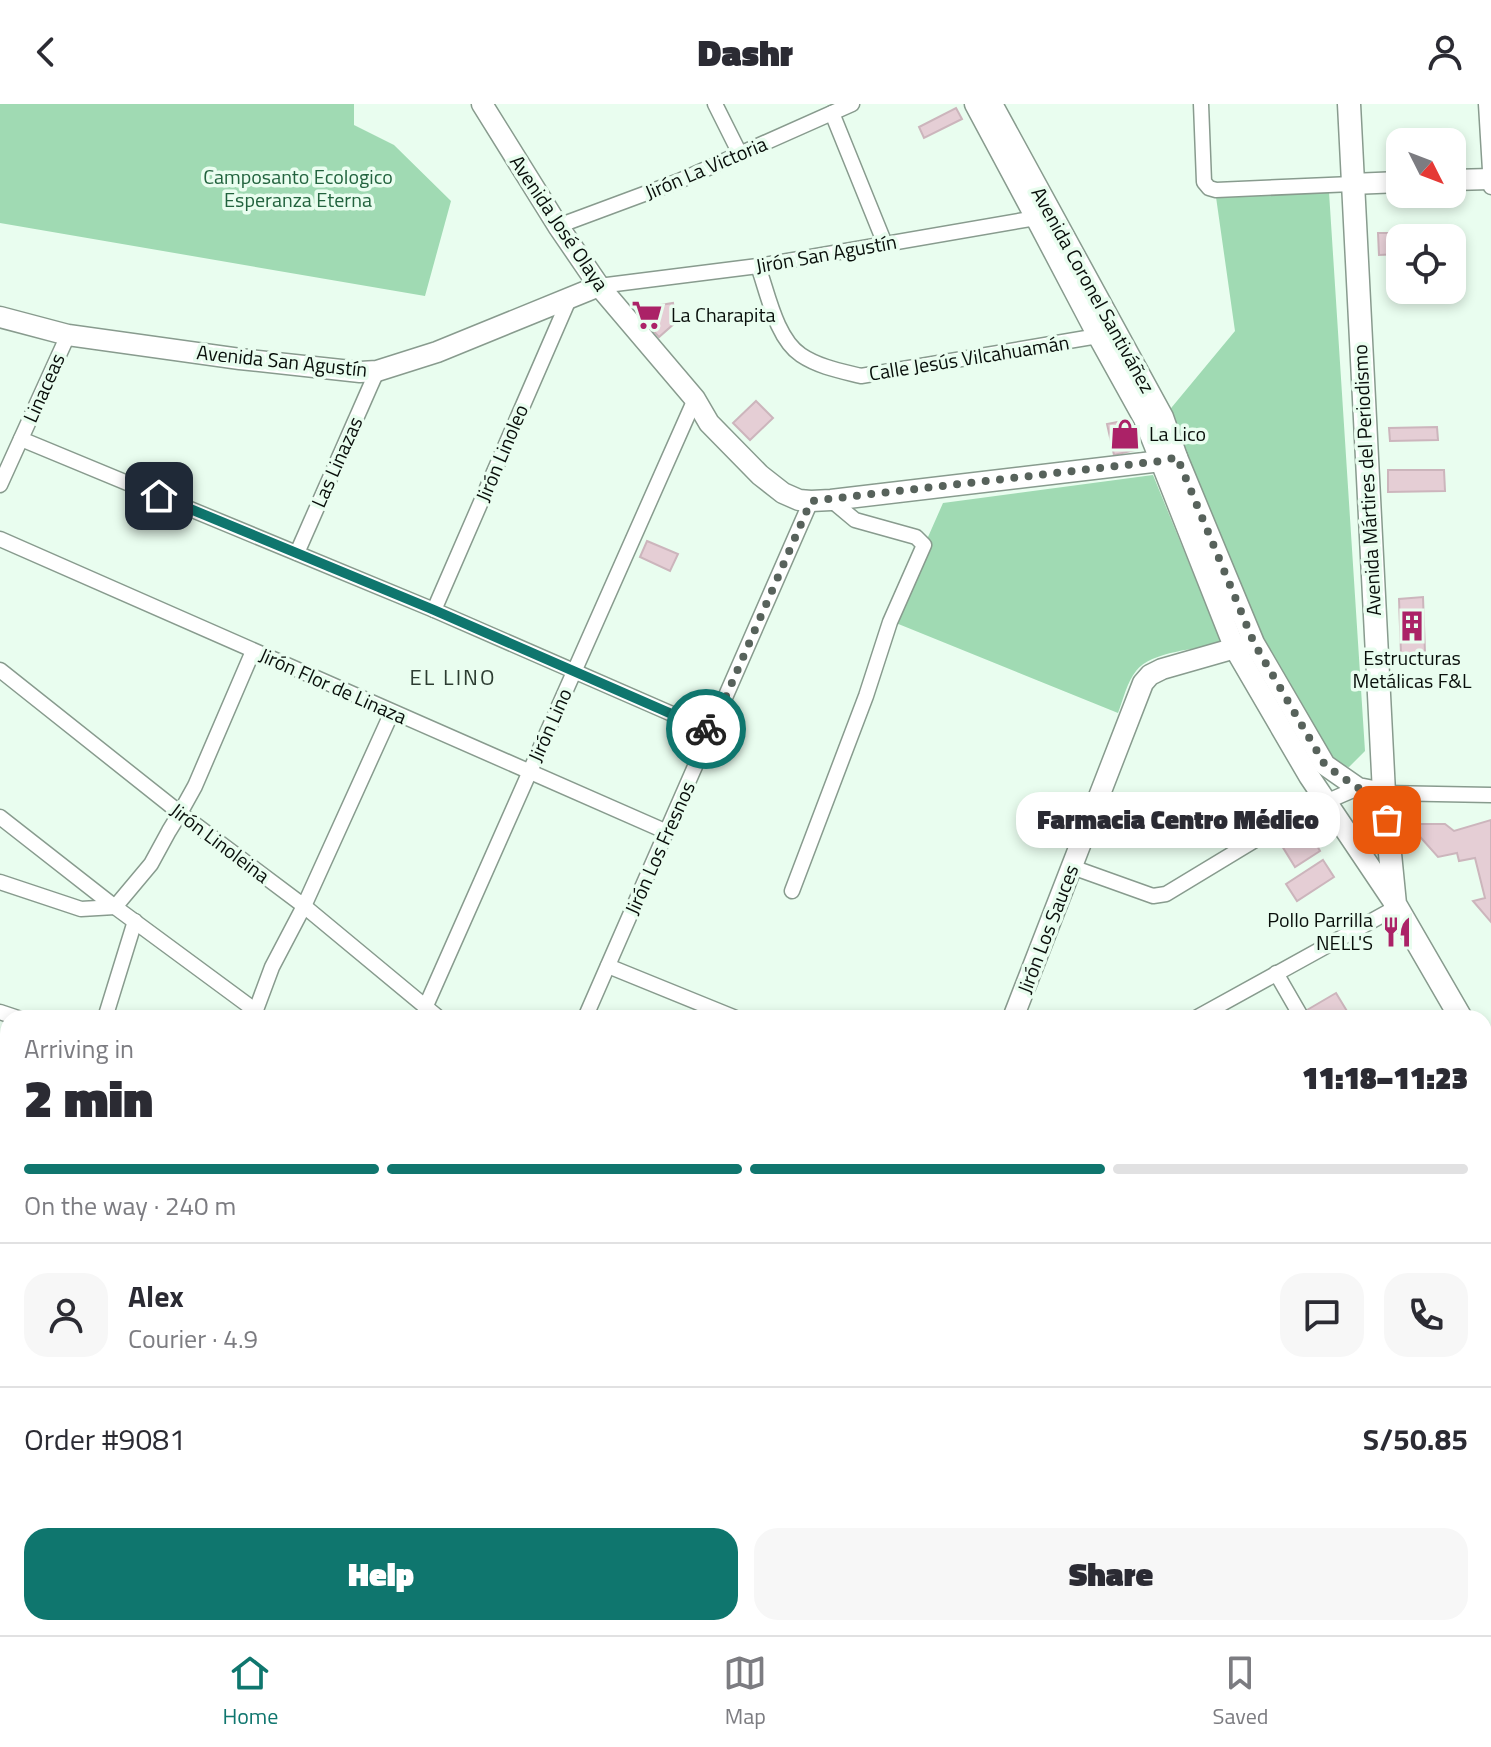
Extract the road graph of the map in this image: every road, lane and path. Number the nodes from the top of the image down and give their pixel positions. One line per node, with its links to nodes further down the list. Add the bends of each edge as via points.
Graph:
1 (482, 104): 16 (street, Avenida José Olaya)
2 (715, 104): 10 (street)
3 (852, 104): 9 (street, Jirón La Victoria)
4 (975, 104): 15 (street, Avenida Coronel Santiváñez)
5 (992, 104): 15 (street, Avenida Coronel Santiváñez)
6 (1201, 104): 14 (street, via 1204,182 1209,188)
7 (1349, 104): 14 (main road, Avenida Mártires del Periodismo)
8 (1486, 104): 12 (street)
9 (832, 113): 10 (street, Jirón La Victoria); 17 (street)
10 (740, 154): 16 (street, Jirón La Victoria)
11 (1466, 181): 12 (street)
12 (1491, 182)
13 (1386, 183): 14 (street)
14 (1352, 184): 41 (main road, Avenida Mártires del Periodismo)
15 (1043, 214): 17 (street, Jirón San Agustín); 23 (street, Avenida Coronel Santiváñez); 27 (street, Avenida Coronel Santiváñez, via 1163,417)
16 (558, 226): 19 (street, Avenida José Olaya)
17 (885, 244): 18 (street, Jirón San Agustín)
18 (758, 266): 19 (street, Jirón San Agustín); 23 (street, Calle Jesús Vilcahuamán, via 782,335 800,354 861,376)
19 (599, 286): 20 (street, Avenida San Agustín); 25 (street, Avenida José Olaya)
20 (570, 296): 24 (street, Avenida San Agustín, via 437,352); 32 (street, Jirón Linoleo)
21 (0, 317): 22 (street, Avenida San Agustín)
22 (68, 335): 24 (street, Avenida San Agustín); 26 (street, Linaceas)
23 (1098, 336): 27 (street, Avenida Coronel Santiváñez)
24 (377, 371): 31 (street, Las Linazas)
25 (695, 399): 29 (street, Avenida José Olaya, via 709,423 760,475 799,500); 36 (street, Jirón Lino)
26 (21, 439): 28 (street, Linaceas); 31 (street)
27 (1169, 459): 29 (street); 33 (street, Avenida Coronel Santiváñez)
28 (0, 485)
29 (821, 500): 38 (street, Jirón Los Fresnos); 49 (street, via 855,520 916,537 924,545 890,622)
30 (0, 539): 34 (street, Jirón Flor de Linaza)
31 (297, 553): 32 (street)
32 (434, 610): 36 (street)
33 (1244, 646): 40 (street, Avenida Coronel Santiváñez, via 1325,765); 43 (street, Avenida Coronel Santiváñez); 47 (street, Jirón Los Sauces, via 1162,669 1143,683)
34 (253, 651): 37 (street, Jirón Flor de Linaza); 44 (street)
35 (0, 670): 44 (street, Jirón Linoleina)
36 (574, 671): 38 (street); 39 (street, Jirón Lino)
37 (392, 712): 39 (street, Jirón Flor de Linaza); 51 (street)
38 (711, 731): 46 (street, Jirón Los Fresnos)
39 (530, 772): 46 (street, Jirón Flor de Linaza); 56 (street, Jirón Lino)
40 (1358, 788): 41 (street, Avenida Coronel Santiváñez); 43 (street)
41 (1384, 793): 42 (street); 50 (main road, Avenida Mártires del Periodismo)
42 (1491, 795)
43 (1326, 802): 47 (street, via 1166,894 1153,896); 50 (street, Avenida Mártires del Periodismo)
44 (180, 813): 51 (street, Jirón Linoleina); 52 (street, via 151,864)
45 (0, 817): 52 (street)
46 (667, 832): 54 (street, Jirón Los Fresnos)
47 (1072, 867): 63 (street, Jirón Los Sauces)
48 (0, 882): 52 (street, via 81,909)
49 (792, 891)
50 (1396, 905): 55 (street); 66 (main road, Avenida Mártires del Periodismo)
51 (304, 906): 56 (street, Jirón Linoleina); 59 (street)
52 (115, 907): 53 (street)
53 (135, 921): 57 (street); 58 (street)
54 (608, 966): 61 (street, Jirón Los Fresnos); 62 (street)
55 (1276, 973): 64 (street); 65 (street)
56 (425, 1008): 60 (street, Jirón Linoleina)
57 (107, 1010)
58 (248, 1010)
59 (256, 1010)
60 (428, 1010)
61 (589, 1010)
62 (716, 1010)
63 (1016, 1010)
64 (1210, 1010)
65 (1297, 1010)
66 (1456, 1010)

